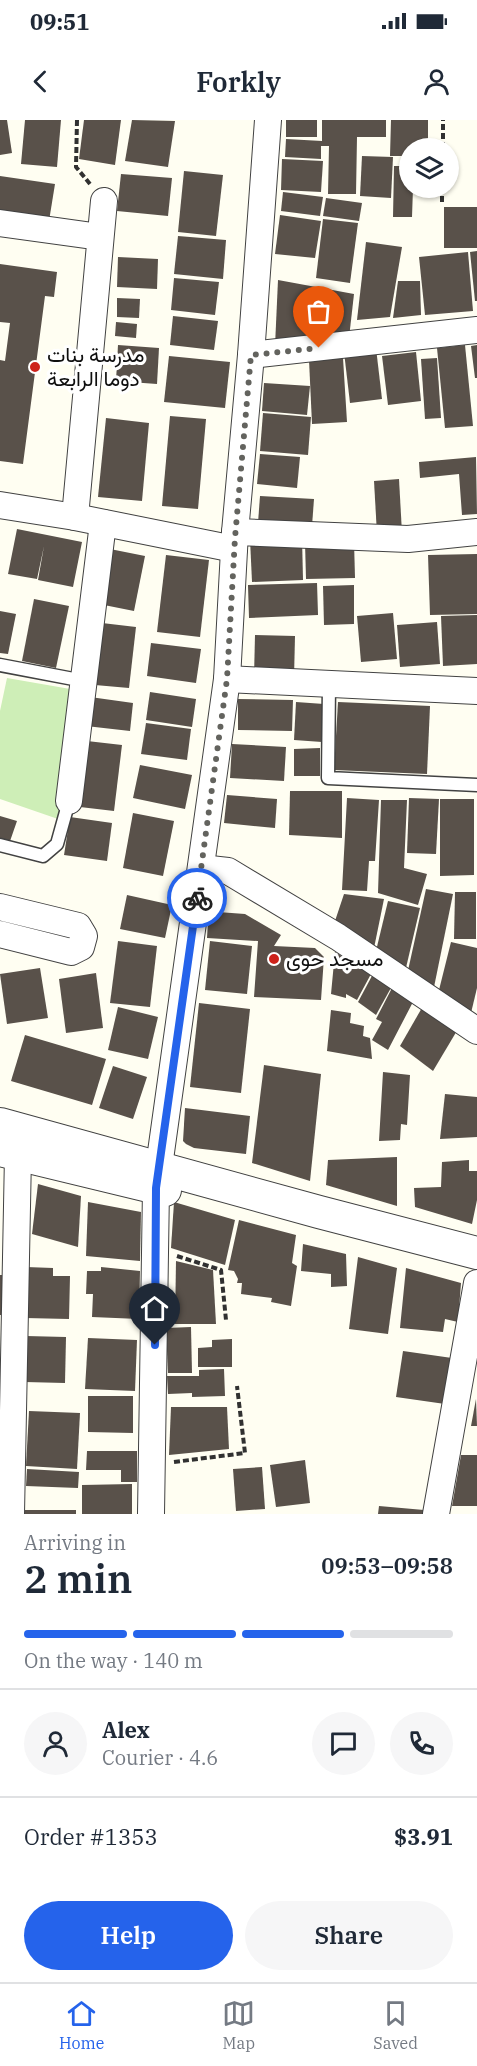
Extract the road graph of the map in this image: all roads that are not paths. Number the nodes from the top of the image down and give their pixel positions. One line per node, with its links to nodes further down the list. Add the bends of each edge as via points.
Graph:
1 (268, 120): 6 (street)
2 (104, 201): 4 (street)
3 (0, 223): 4 (street)
4 (100, 237): 8 (street)
5 (477, 330): 6 (street)
6 (251, 355): 11 (street)
7 (0, 505): 8 (street)
8 (75, 517): 9 (street)
9 (103, 523): 11 (street); 14 (street)
10 (477, 532): 11 (street, via 408,539)
11 (235, 540): 13 (street)
12 (0, 667): 14 (lane)
13 (227, 679): 15 (street); 20 (street)
14 (84, 681): 18 (street)
15 (329, 684): 16 (street); 17 (lane, via 328,778)
16 (477, 691)
17 (477, 785)
18 (69, 801): 19 (lane, via 57,844 42,856)
19 (0, 844)
20 (201, 868): 23 (street, via 228,871 338,937); 26 (street)
21 (0, 907): 22 (street, via 78,926 84,936 81,947 71,952)
22 (0, 934)
23 (477, 1031)
24 (0, 1124): 26 (street)
25 (9, 1153): 26 (street); 30 (street)
26 (158, 1177): 27 (street, via 319,1212); 28 (street); 31 (street)
27 (477, 1253)
28 (477, 1268)
29 (477, 1283): 32 (street)
30 (10, 1514)
31 (152, 1514)
32 (436, 1514)

